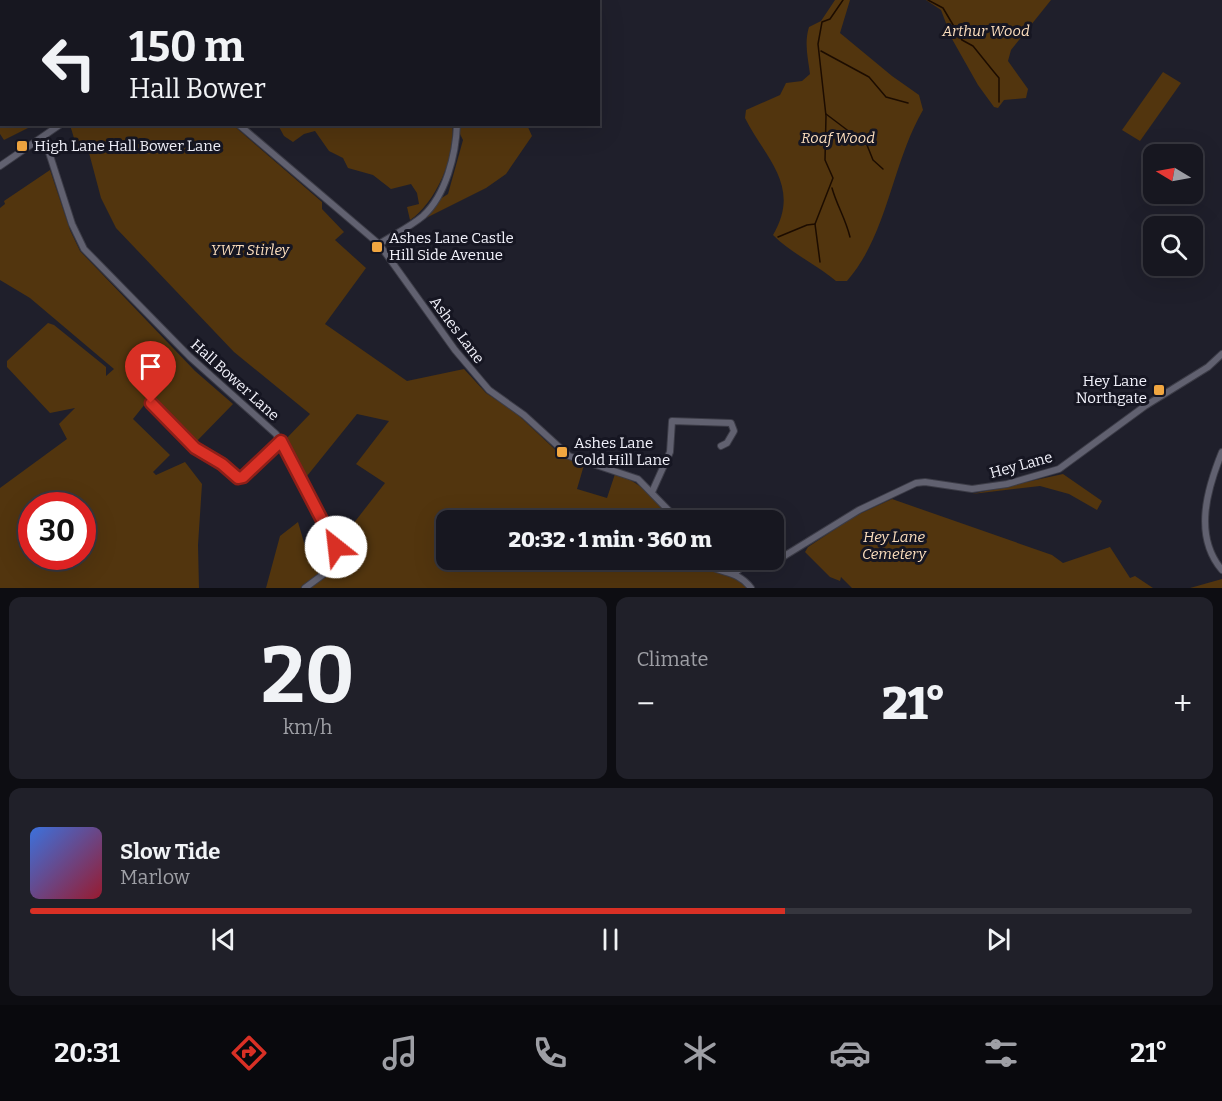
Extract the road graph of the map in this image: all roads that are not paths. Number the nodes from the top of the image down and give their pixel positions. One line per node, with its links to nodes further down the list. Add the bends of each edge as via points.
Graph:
1 (58, 126): 4 (street)
2 (240, 126): 6 (street, Ashes Lane)
3 (457, 126): 6 (street, via 437,199 421,217)
4 (44, 136): 5 (street); 9 (street, Hall Bower Lane, via 84,249 190,357)
5 (0, 166)
6 (379, 244): 12 (street, Ashes Lane, via 455,350 489,390 569,456 638,479)
7 (1222, 354): 14 (street, Hey Lane, via 1059,469 972,489 916,483 860,510)
8 (151, 403): 9 (street, via 195,448 238,478)
9 (281, 441): 19 (street, Hall Bower Lane, via 340,554 340,562)
10 (721, 446): 12 (street, via 734,431 731,423 672,421 670,452)
11 (1222, 452): 17 (street, via 1209,484 1206,505 1208,546)
12 (652, 492): 13 (street, Ashes Lane)
13 (669, 510)
14 (784, 556)
15 (723, 570): 18 (street)
16 (738, 570): 18 (street)
17 (1222, 570)
18 (735, 573): 20 (street)
19 (305, 588)
20 (751, 588)

